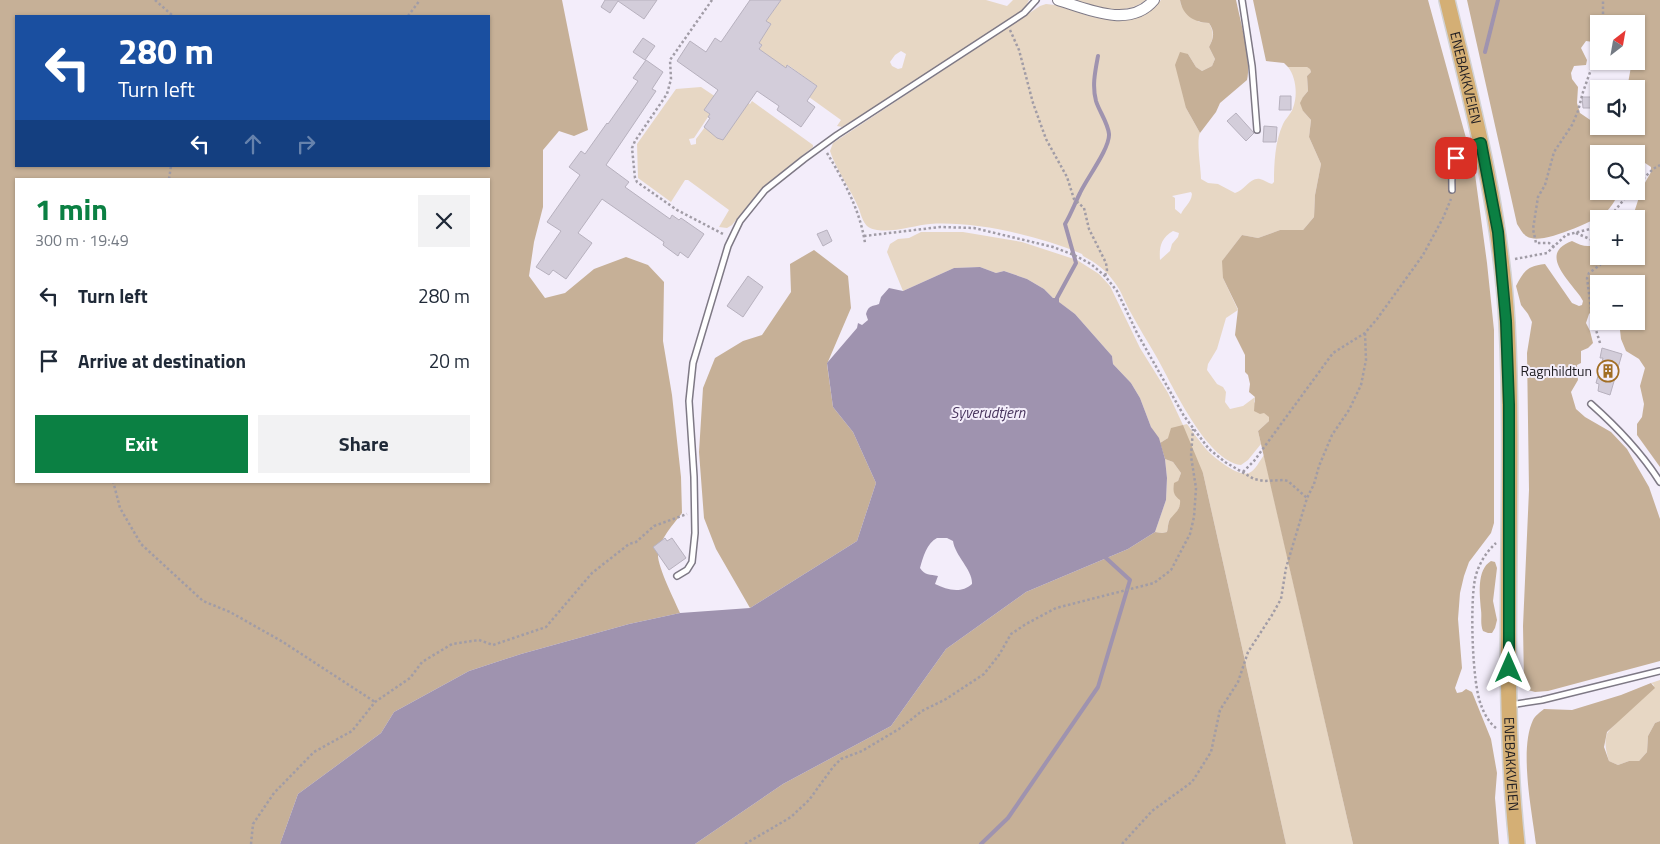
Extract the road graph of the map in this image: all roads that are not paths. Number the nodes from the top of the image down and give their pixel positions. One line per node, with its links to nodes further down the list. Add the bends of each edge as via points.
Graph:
1 (1036, 0): 11 (lane, via 1029,10 822,146 788,171 744,214 731,238 691,375 689,401 695,533 692,562)
2 (1058, 0): 3 (street, via 1123,16 1143,10)
3 (1154, 0)
4 (1242, 0): 6 (lane)
5 (1447, 0): 7 (main road, ENEBAKKVEIEN)
6 (1257, 130)
7 (1481, 143): 8 (lane, via 1464,149 1456,158 1452,169); 13 (main road, ENEBAKKVEIEN, via 1501,260 1508,362)
8 (1452, 190)
9 (1591, 404): 10 (lane, via 1631,441)
10 (1660, 482)
11 (677, 576)
12 (1660, 671): 13 (lane)
13 (1509, 705): 14 (main road, ENEBAKKVEIEN)
14 (1517, 844)

